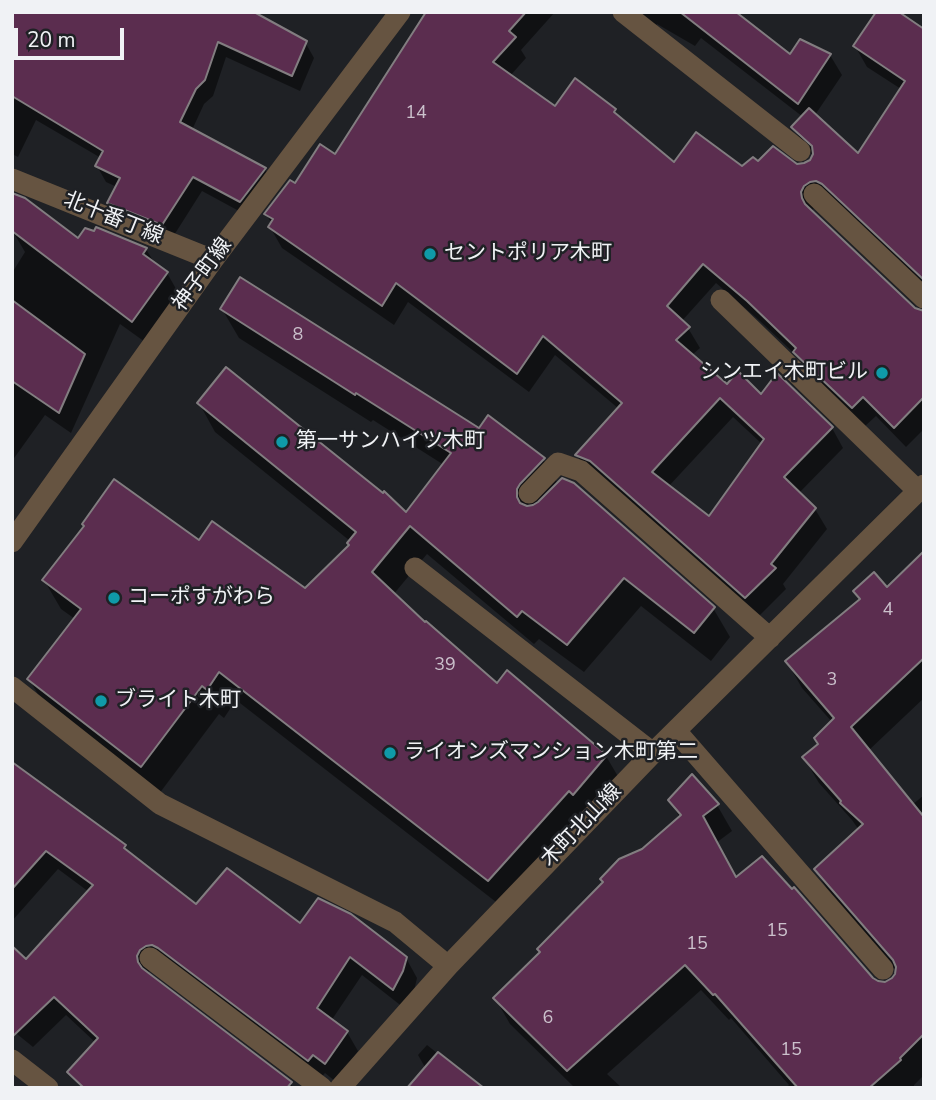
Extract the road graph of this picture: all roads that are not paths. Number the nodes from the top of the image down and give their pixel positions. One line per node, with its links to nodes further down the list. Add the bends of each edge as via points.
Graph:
1 (400, 12): 6 (street, 神子町線)
2 (623, 12): 3 (street)
3 (800, 151)
4 (12, 179): 6 (street, 北十番丁線)
5 (814, 194): 7 (street)
6 (214, 260): 11 (street, 神子町線)
7 (924, 298)
8 (721, 300): 9 (street)
9 (921, 488): 13 (street, 木町北山線)
10 (529, 493): 13 (street, via 558,463 581,471)
11 (12, 542)
12 (415, 568): 16 (street)
13 (770, 638): 15 (street, 木町北山線)
14 (12, 687): 18 (street, via 160,804 395,922)
15 (676, 731): 16 (street, 木町北山線); 19 (street)
16 (653, 753): 18 (street, 木町北山線)
17 (150, 958): 22 (street)
18 (448, 966): 23 (street, 木町北山線)
19 (883, 969)
20 (12, 1060): 21 (street)
21 (48, 1088)
22 (322, 1088)
23 (340, 1088)

